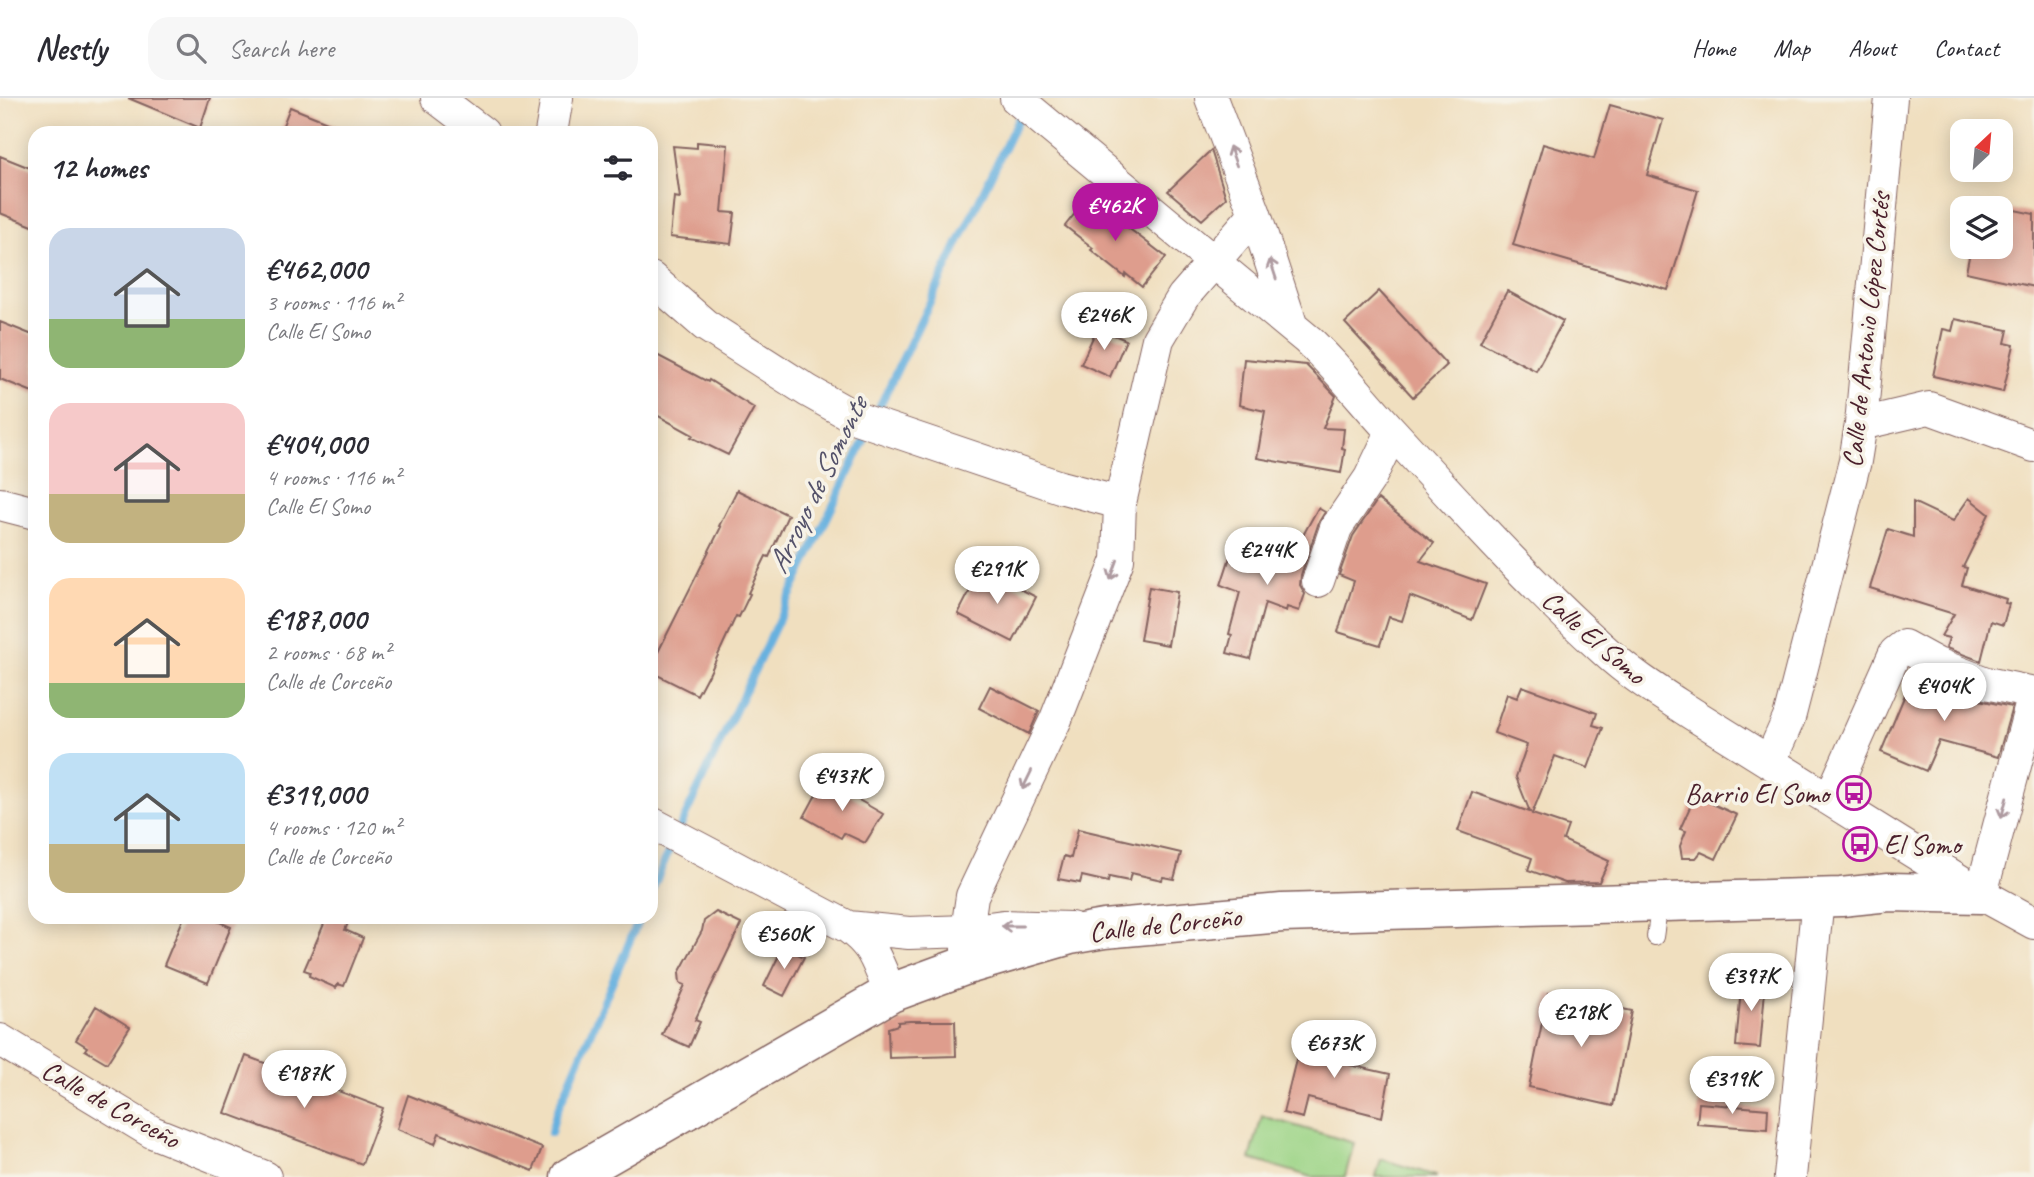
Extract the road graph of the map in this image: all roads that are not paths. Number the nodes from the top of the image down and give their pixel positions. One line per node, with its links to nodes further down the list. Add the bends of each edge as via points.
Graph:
1 (437, 98): 6 (street)
2 (556, 98): 7 (street)
3 (1016, 98): 9 (street, Calle El Somo)
4 (1212, 98): 8 (street, one-way to 4)
5 (1891, 98): 12 (street, Calle de Antonio López Cortés)
6 (474, 126)
7 (552, 126)
8 (1255, 214): 9 (street); 11 (street, one-way to 8)
9 (1214, 260): 11 (street, Calle El Somo); 15 (street, via 1183,297 1158,339)
10 (658, 284): 15 (street, via 705,325 856,418)
11 (1291, 324): 13 (street, Calle El Somo, via 1333,363)
12 (1861, 424): 14 (street, via 1929,408); 20 (street, Calle de Antonio López Cortés, via 1789,718)
13 (1392, 432): 18 (street, via 1370,478 1336,528); 20 (street, Calle El Somo, via 1534,584 1605,652)
14 (2034, 446)
15 (1120, 503): 29 (street, one-way to 29, via 1118,560 1056,719 972,896)
16 (0, 504): 17 (street)
17 (28, 511)
18 (1318, 581)
19 (2034, 694): 21 (street, via 1986,683 1904,646 1895,653); 25 (street, one-way to 25)
20 (1770, 761): 21 (street, Calle El Somo)
21 (1830, 799): 23 (street, Calle El Somo)
22 (670, 834): 28 (street)
23 (1938, 866): 24 (main road, Calle de Corceño); 25 (street, Calle El Somo)
24 (1889, 892): 25 (main road, Calle de Corceño); 26 (main road, Calle de Corceño)
25 (1981, 894): 27 (street, Calle El Somo)
26 (1818, 898): 29 (main road, Calle de Corceño, via 1658,920 1282,913); 34 (street)
27 (2034, 923)
28 (848, 927): 29 (street); 30 (street, via 865,939)
29 (958, 943): 30 (main road, Calle de Corceño)
30 (906, 987): 33 (main road, Calle de Corceño)
31 (0, 1040): 32 (street, Calle de Corceño, via 152,1132)
32 (265, 1177)
33 (570, 1177)
34 (1790, 1177)

